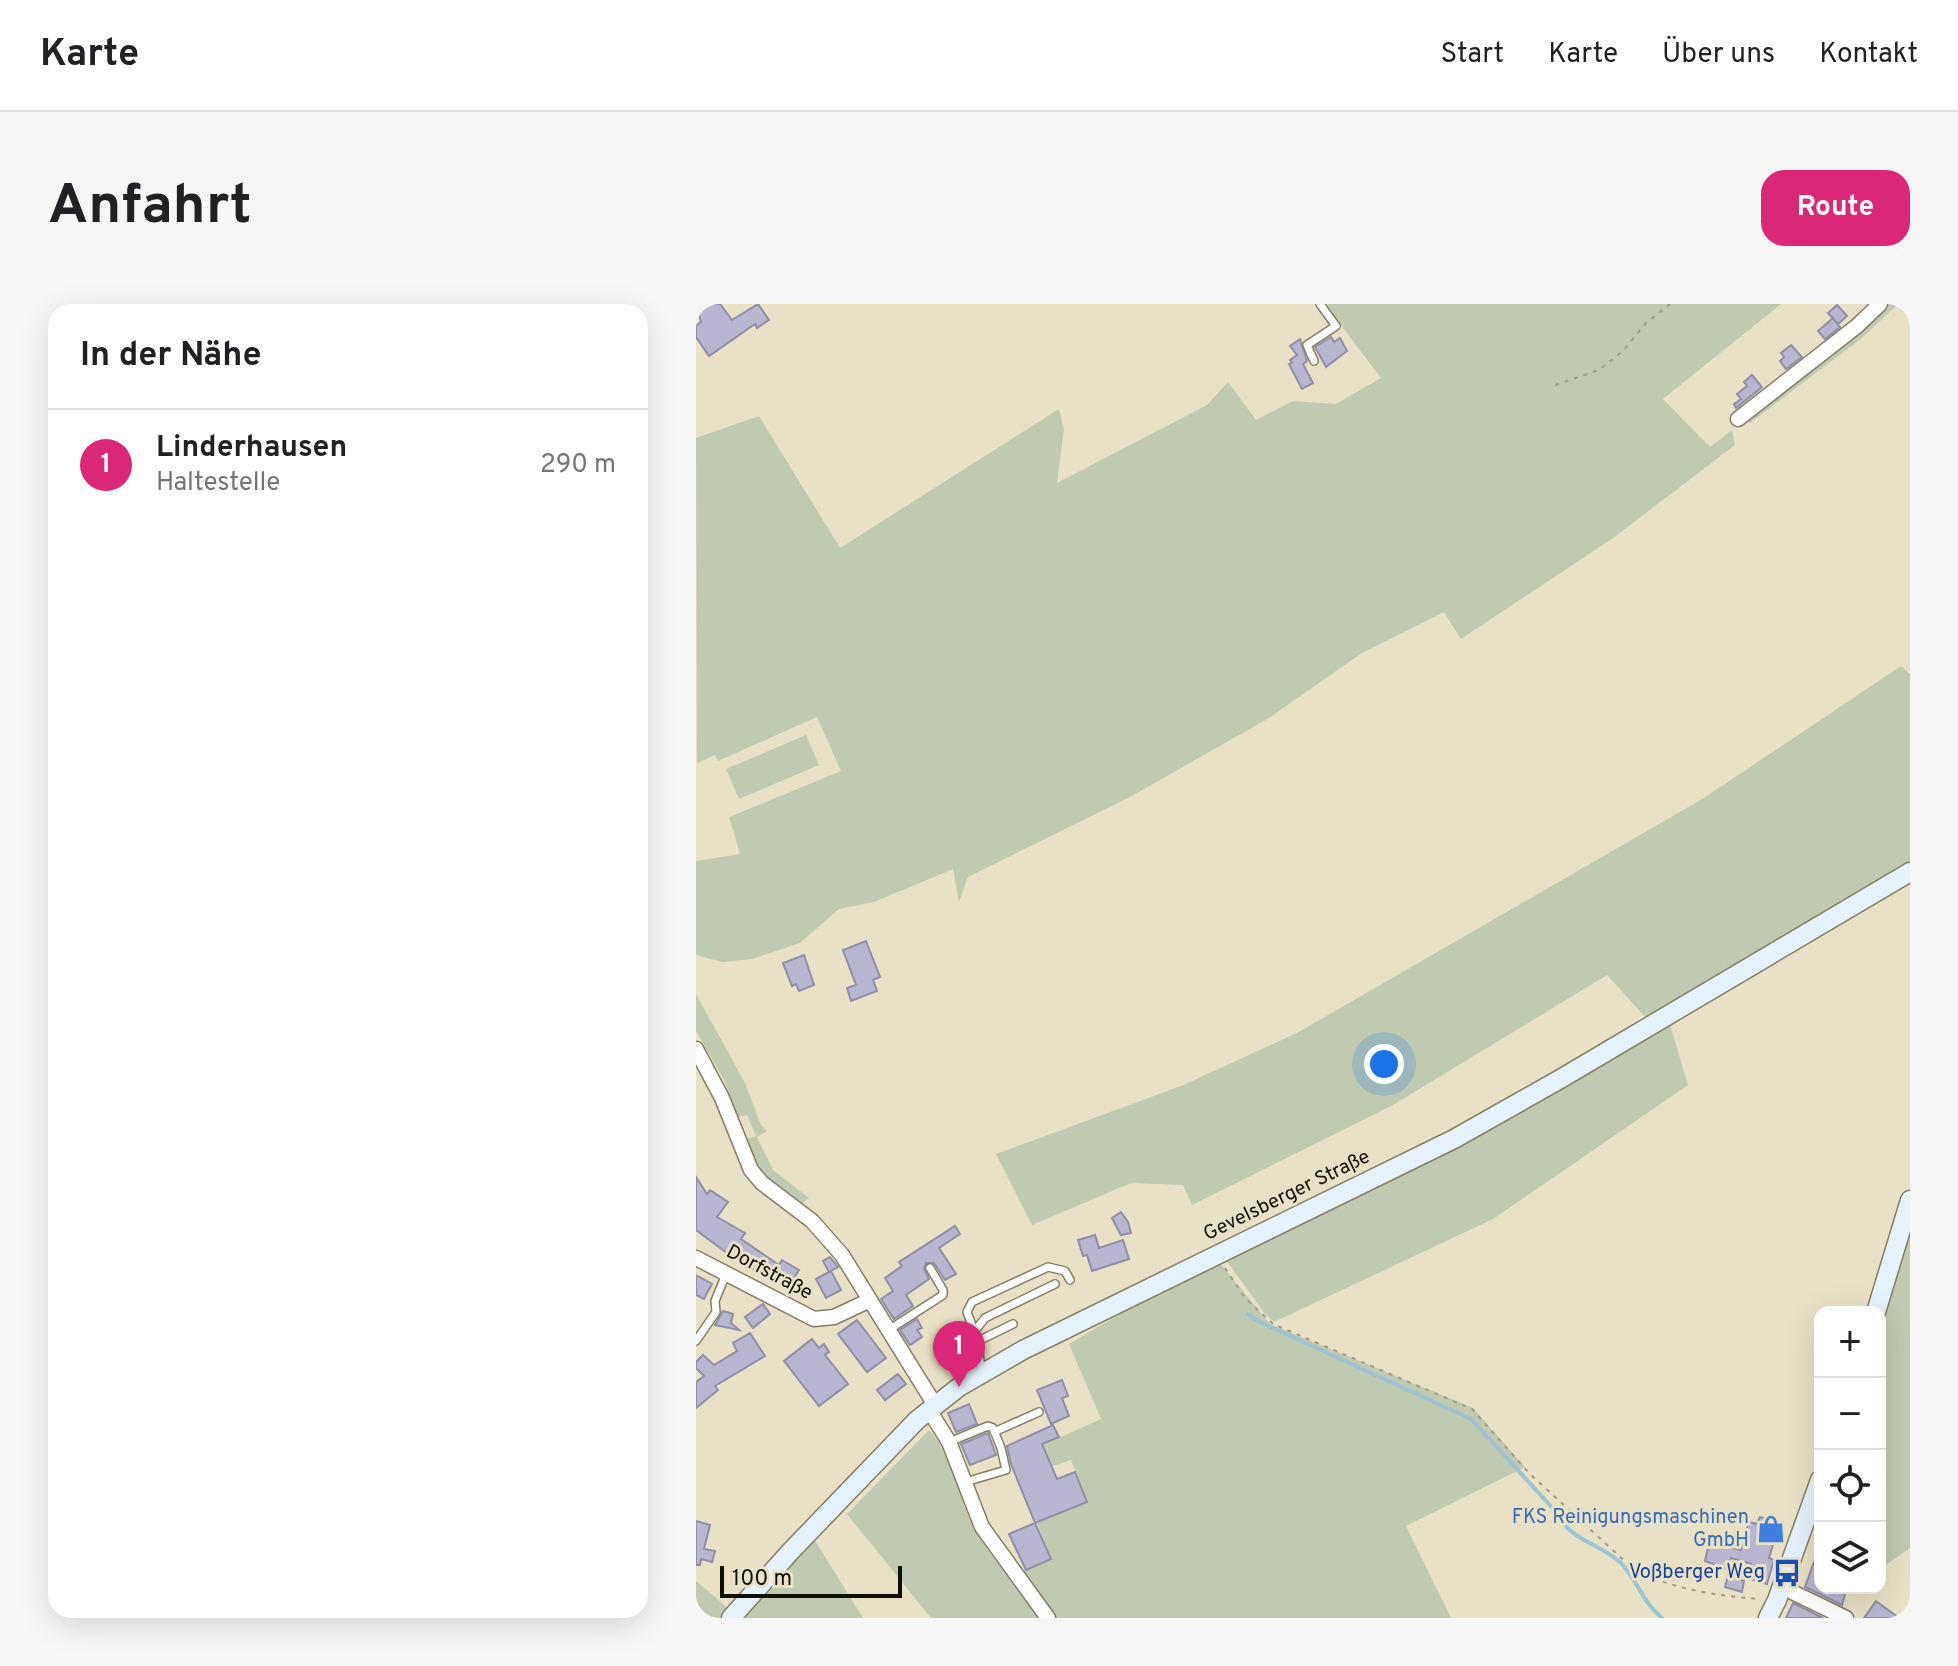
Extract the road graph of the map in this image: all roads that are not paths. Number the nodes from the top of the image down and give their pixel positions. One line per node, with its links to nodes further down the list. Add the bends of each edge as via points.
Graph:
1 (1320, 304): 3 (lane, via 1336,326 1307,345)
2 (1880, 304): 4 (street)
3 (1314, 361)
4 (1738, 419)
5 (1910, 872): 20 (main road, Gevelsberger Straße, via 1511,1107)
6 (696, 1049): 13 (street, via 751,1170 812,1221 842,1255)
7 (1910, 1200): 14 (main road)
8 (696, 1258): 10 (street, Dorfstraße)
9 (930, 1268): 16 (lane, via 943,1295)
10 (726, 1274): 13 (street, Dorfstraße, via 814,1319 834,1317); 18 (lane, via 716,1312)
11 (1070, 1280): 17 (lane, via 1065,1271 1048,1267 972,1302 967,1312)
12 (1055, 1284): 17 (lane, via 985,1318)
13 (868, 1301): 16 (street)
14 (1878, 1306)
15 (1013, 1324): 19 (lane)
16 (887, 1331): 21 (street)
17 (974, 1332): 19 (lane)
18 (696, 1341)
19 (978, 1341): 20 (lane)
20 (981, 1373): 21 (main road, Gevelsberger Straße)
21 (932, 1408): 24 (street); 28 (main road, Gevelsberger Straße)
22 (1039, 1412): 23 (lane)
23 (994, 1432): 24 (lane, via 988,1426); 25 (lane, via 1006,1470)
24 (949, 1442): 25 (street)
25 (965, 1483): 29 (street, via 991,1541)
26 (1814, 1497): 27 (main road)
27 (1779, 1594): 30 (main road); 31 (street)
28 (731, 1618)
29 (1048, 1618)
30 (1768, 1618)
31 (1846, 1618)

